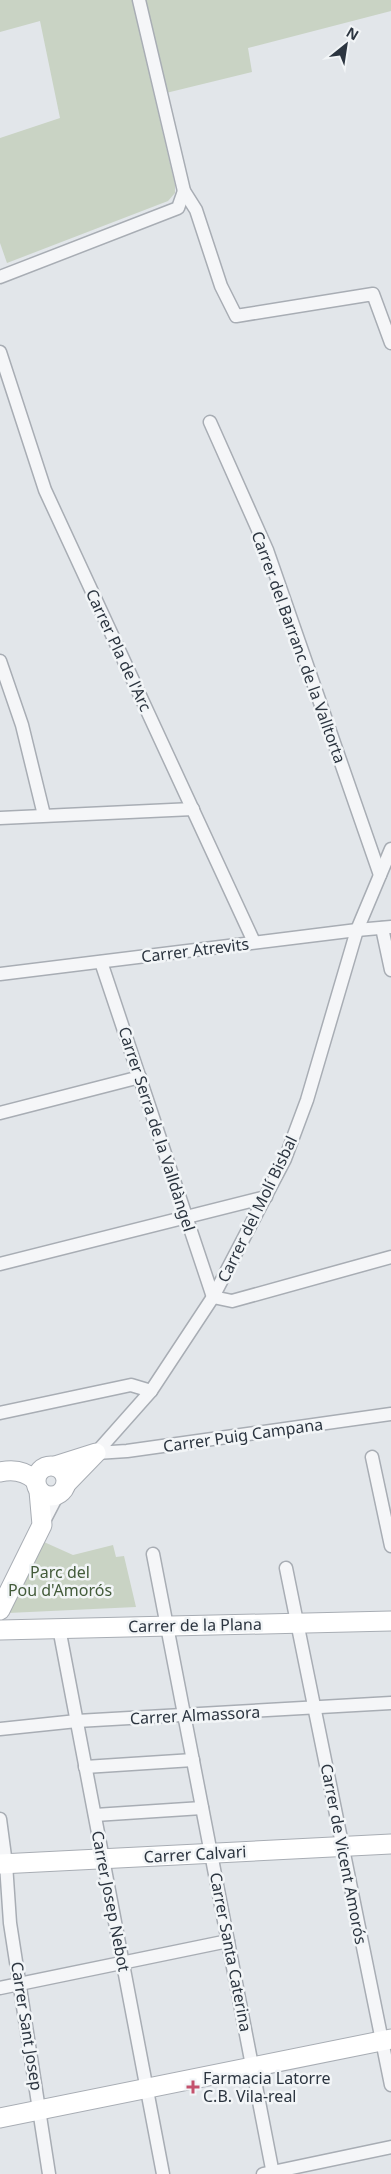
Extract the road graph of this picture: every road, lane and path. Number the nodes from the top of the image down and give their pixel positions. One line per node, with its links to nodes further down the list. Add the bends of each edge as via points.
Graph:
1 (139, 0): 2 (street)
2 (184, 191): 3 (street, via 178,208); 4 (street, via 196,210 221,286 236,316 373,294)
3 (0, 277)
4 (391, 343)
5 (0, 352): 8 (street, Carrer Pla de l'Arc, via 45,490)
6 (210, 422): 12 (street, Carrer del Barranc de la Valltorta, via 267,550)
7 (0, 661): 9 (street, via 22,726)
8 (193, 810): 9 (street); 15 (street, Carrer Pla de l'Arc)
9 (44, 815): 10 (street)
10 (0, 818)
11 (391, 849): 12 (street, Carrer del Molí Bisbal)
12 (380, 875): 14 (street, Carrer del Molí Bisbal)
13 (386, 928): 14 (street, Carrer Atrevits); 17 (street)
14 (357, 930): 15 (street, Carrer Atrevits); 21 (street, Carrer del Molí Bisbal, via 307,1100 285,1160)
15 (254, 942): 16 (street, Carrer Atrevits)
16 (101, 962): 18 (street, Carrer Atrevits); 19 (street, Carrer Serra de la Valldàngel)
17 (391, 970)
18 (0, 974)
19 (140, 1077): 20 (street); 22 (street, Carrer Serra de la Valldàngel)
20 (0, 1113)
21 (266, 1197): 22 (street); 25 (street, Carrer del Molí Bisbal)
22 (186, 1217): 24 (street); 25 (street, Carrer Serra de la Valldàngel)
23 (391, 1256): 25 (street, via 232,1301)
24 (0, 1264)
25 (213, 1297): 26 (street, Carrer del Molí Bisbal)
26 (151, 1391): 27 (street, via 131,1385); 29 (street, Carrer del Molí Bisbal)
27 (0, 1413)
28 (391, 1414): 29 (street, Carrer Puig Campana)
29 (96, 1453): 31 (street); 34 (street, Carrer del Molí Bisbal)
30 (372, 1457): 36 (street)
31 (55, 1466): 33 (street, via 42,1468); 34 (street, via 63,1471)
32 (0, 1472): 33 (street, via 28,1473)
33 (37, 1485): 34 (street, via 48,1496); 35 (street)
34 (62, 1489): 35 (street, Carrer del Molí Bisbal)
35 (42, 1525): 39 (street, Carrer del Molí Bisbal)
36 (391, 1546)
37 (153, 1554): 42 (street, Carrer Santa Caterina)
38 (286, 1568): 41 (street, Carrer de Vicent Amorós)
39 (0, 1610)
40 (391, 1621): 41 (street, Carrer de la Plana)
41 (298, 1623): 42 (street, Carrer de la Plana); 46 (street, Carrer de Vicent Amorós)
42 (167, 1626): 43 (street, Carrer de la Plana); 47 (street, Carrer Santa Caterina)
43 (59, 1628): 44 (street, Carrer de la Plana); 48 (street, Carrer Josep Nebot)
44 (0, 1630)
45 (391, 1703): 46 (street, Carrer Almassora)
46 (314, 1707): 47 (street, Carrer Almassora); 56 (street, Carrer de Vicent Amorós)
47 (185, 1717): 48 (street, Carrer Almassora); 50 (street, Carrer Santa Caterina)
48 (77, 1721): 49 (street, Carrer Almassora); 51 (street, Carrer Josep Nebot)
49 (0, 1729)
50 (193, 1760): 51 (street); 52 (street, Carrer Santa Caterina)
51 (86, 1767): 53 (street, Carrer Josep Nebot)
52 (202, 1808): 53 (street); 57 (street, Carrer Santa Caterina)
53 (94, 1815): 58 (street, Carrer Josep Nebot)
54 (0, 1819): 59 (street, Carrer Sant Josep)
55 (391, 1844): 56 (street, Carrer Calvari)
56 (343, 1847): 57 (street, Carrer Calvari); 64 (street, Carrer de Vicent Amorós)
57 (212, 1853): 58 (street, Carrer Calvari); 60 (street, Carrer Santa Caterina)
58 (103, 1859): 59 (street, Carrer Calvari); 61 (street, Carrer Josep Nebot)
59 (3, 1864): 62 (street, Carrer Sant Josep)
60 (228, 1941): 61 (street); 65 (street, Carrer Santa Caterina)
61 (123, 1964): 62 (street); 67 (street, Carrer Josep Nebot)
62 (19, 1984): 63 (street); 68 (street, Carrer Sant Josep)
63 (0, 1988)
64 (387, 2040): 65 (street); 66 (street, Carrer de Vicent Amorós)
65 (253, 2067): 67 (street); 71 (street, Carrer Santa Caterina)
66 (391, 2085)
67 (146, 2089): 68 (street); 73 (street, Carrer Josep Nebot)
68 (40, 2110): 69 (street); 72 (street, Carrer Sant Josep)
69 (0, 2118)
70 (391, 2148): 71 (street)
71 (270, 2173)
72 (49, 2174)
73 (163, 2174)

